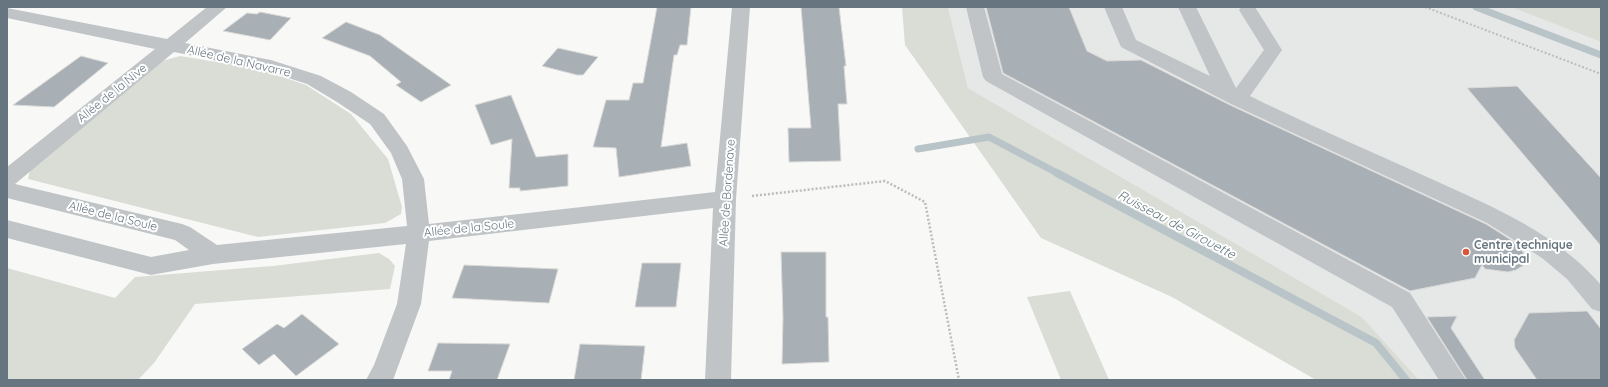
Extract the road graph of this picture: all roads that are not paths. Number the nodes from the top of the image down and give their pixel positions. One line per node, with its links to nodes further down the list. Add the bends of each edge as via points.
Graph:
1 (218, 7): 8 (street, Allée de la Nive)
2 (741, 7): 12 (street, Allée de Bordenave)
3 (975, 7): 19 (street, via 993,77 1401,300)
4 (1113, 7): 9 (street, via 1128,44)
5 (1187, 7): 9 (street)
6 (1248, 10): 9 (street, via 1273,50)
7 (7, 14): 8 (street, Allée de la Navarre)
8 (170, 46): 10 (street, Allée de la Nive); 14 (street, Allée de la Navarre, via 271,66 314,80 377,119 400,151 413,179)
9 (1233, 96): 16 (street, via 1502,221 1559,257)
10 (7, 179)
11 (7, 190): 15 (street, Allée de la Soule, via 182,233)
12 (725, 199): 14 (street, Allée de la Soule); 18 (street, Allée de Bordenave)
13 (7, 229): 15 (street, Allée de la Soule, via 151,266)
14 (419, 234): 15 (street, Allée de la Soule); 17 (street, Allée de la Navarre, via 409,304)
15 (213, 255)
16 (1601, 302)
17 (379, 380)
18 (718, 380)
19 (1453, 380)

